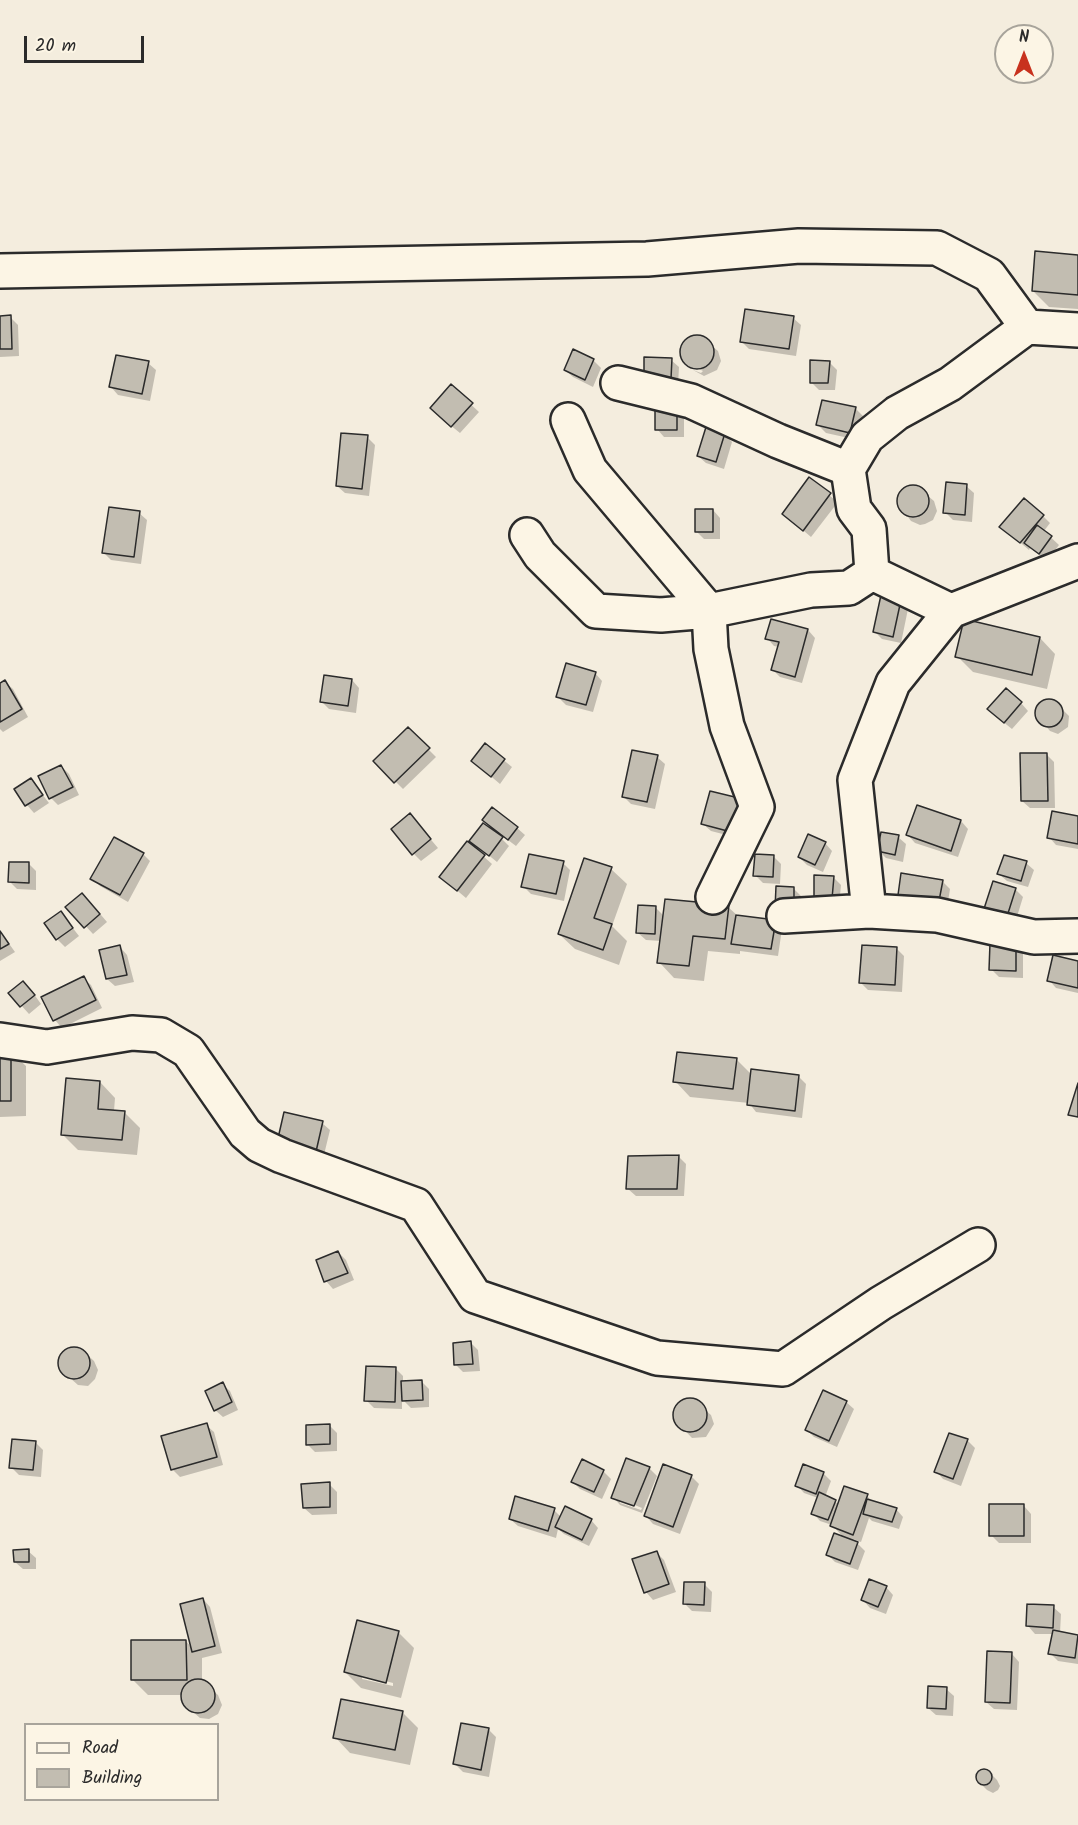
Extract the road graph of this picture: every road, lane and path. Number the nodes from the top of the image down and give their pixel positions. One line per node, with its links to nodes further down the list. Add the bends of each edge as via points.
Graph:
1 (0, 271): 2 (street, via 647,259 799,246 937,248 989,275)
2 (1027, 327): 3 (street); 6 (street, via 950,384 897,413 867,437)
3 (1078, 330)
4 (618, 383): 6 (street, via 691,401)
5 (568, 420): 10 (street, via 590,470)
6 (848, 469): 9 (street, via 854,509 869,529)
7 (527, 535): 10 (street, via 540,555 596,611 660,615)
8 (1078, 561): 11 (street)
9 (872, 573): 10 (street, via 849,588 811,590); 11 (street)
10 (709, 611): 12 (street, via 711,649 727,726 758,807)
11 (951, 611): 13 (street, via 892,683 855,780)
12 (713, 897)
13 (869, 911): 14 (street); 15 (street, via 937,915 1034,937)
14 (784, 916)
15 (1078, 936)
16 (0, 1040): 17 (street, via 47,1047 132,1033 161,1035 188,1051 245,1133 259,1145 417,1204 475,1296 657,1358 783,1369 881,1303)
17 (978, 1245)

